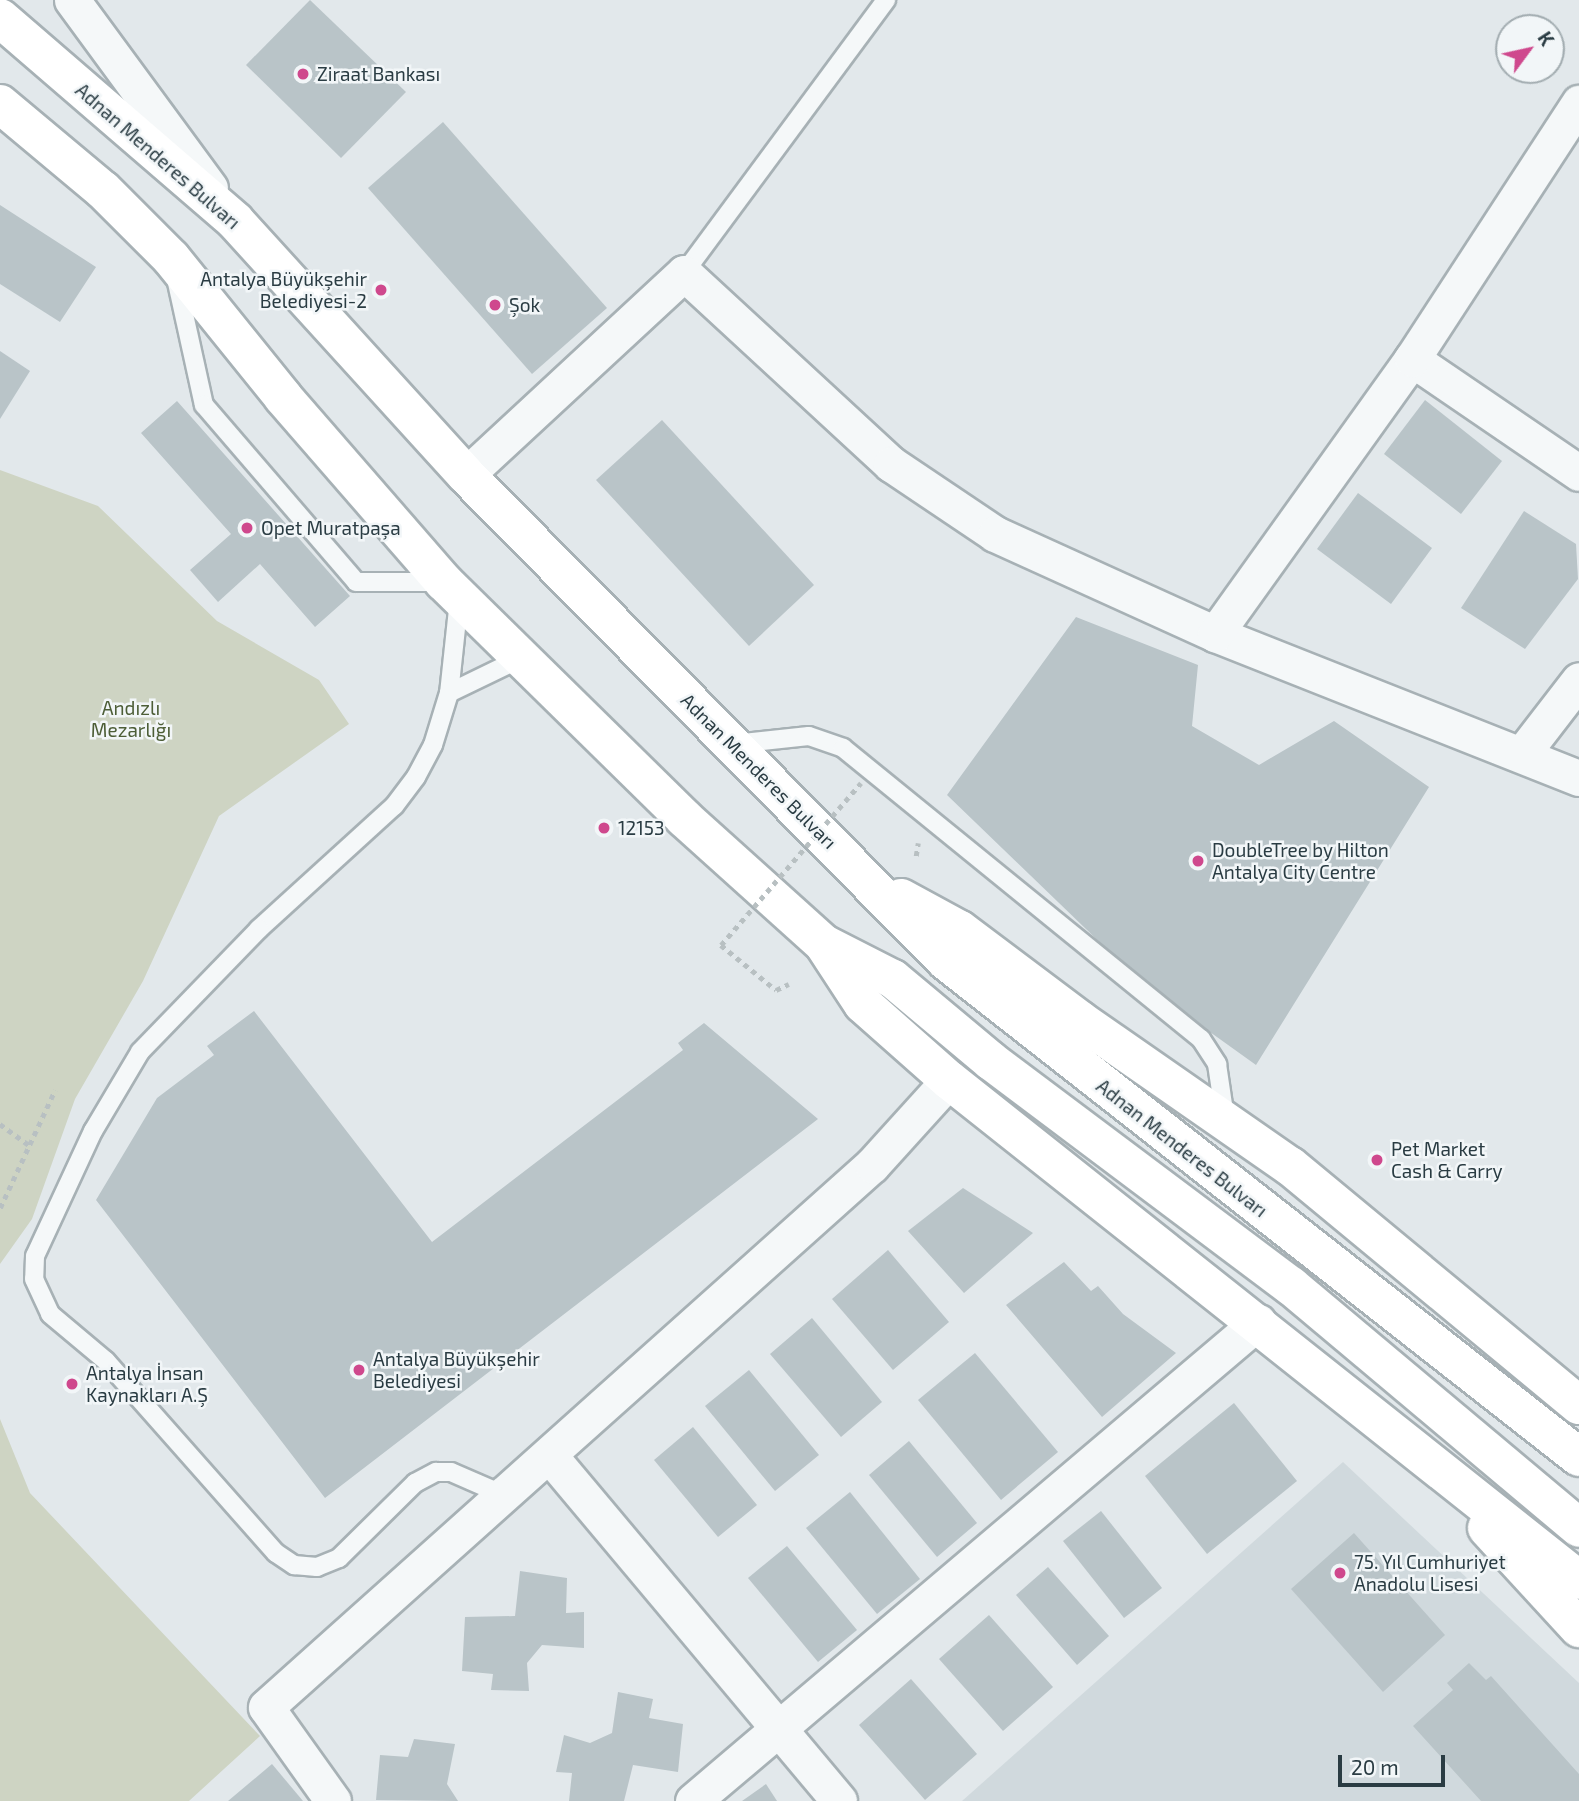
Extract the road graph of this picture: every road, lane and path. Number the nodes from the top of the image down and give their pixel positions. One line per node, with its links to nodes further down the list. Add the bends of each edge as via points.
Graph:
1 (72, 0): 6 (street)
2 (886, 0): 8 (lane)
3 (0, 18): 6 (main road, Adnan Menderes Bulvarı)
4 (1579, 103): 9 (street)
5 (0, 104): 7 (main road, via 103,190)
6 (235, 221): 11 (main road, Adnan Menderes Bulvarı)
7 (171, 258): 12 (main road, via 283,397); 12 (lane, via 204,405 356,582)
8 (684, 273): 11 (street); 13 (street, via 891,464 995,534)
9 (1412, 359): 10 (street); 13 (street)
10 (1579, 473)
11 (466, 475): 17 (main road, Adnan Menderes Bulvarı)
12 (451, 589): 14 (main road); 16 (lane)
13 (1215, 634): 18 (street)
14 (521, 658): 16 (lane); 22 (main road, via 684,818)
15 (1579, 680): 18 (street)
16 (449, 693): 35 (lane, via 433,745 394,806 259,929 140,1052 93,1131 35,1256 34,1279 50,1314 106,1361 276,1553 294,1565 317,1567 339,1558 415,1483 436,1472 451,1472)
17 (730, 744): 21 (main road, Adnan Menderes Bulvarı); 26 (lane, via 809,736 842,748 1201,1039 1217,1064)
18 (1522, 754): 19 (street)
19 (1579, 778)
20 (861, 783): 23 (path, bridge, via 721,945 776,990)
21 (872, 882): 26 (main road, via 961,930); 34 (main road, Adnan Menderes Bulvarı, via 946,961)
22 (824, 944): 24 (main road, via 863,1004); 36 (main road, via 893,979 991,1061 1291,1286)
23 (789, 984)
24 (949, 1080): 30 (main road); 32 (street, via 872,1165)
25 (55, 1090): 28 (path)
26 (1226, 1121): 31 (main road, via 1290,1166)
27 (0, 1124): 28 (path)
28 (29, 1145): 29 (path)
29 (0, 1208)
30 (1258, 1322): 33 (main road); 39 (street)
31 (1579, 1405)
32 (549, 1454): 35 (street); 39 (street)
33 (1424, 1455): 37 (main road); 38 (main road, via 1540,1590)
34 (1579, 1457)
35 (504, 1495): 40 (street, via 266,1707)
36 (1579, 1528)
37 (1579, 1580)
38 (1579, 1628)
39 (777, 1731): 41 (street); 42 (street)
40 (333, 1801)
41 (693, 1801)
42 (839, 1801)

